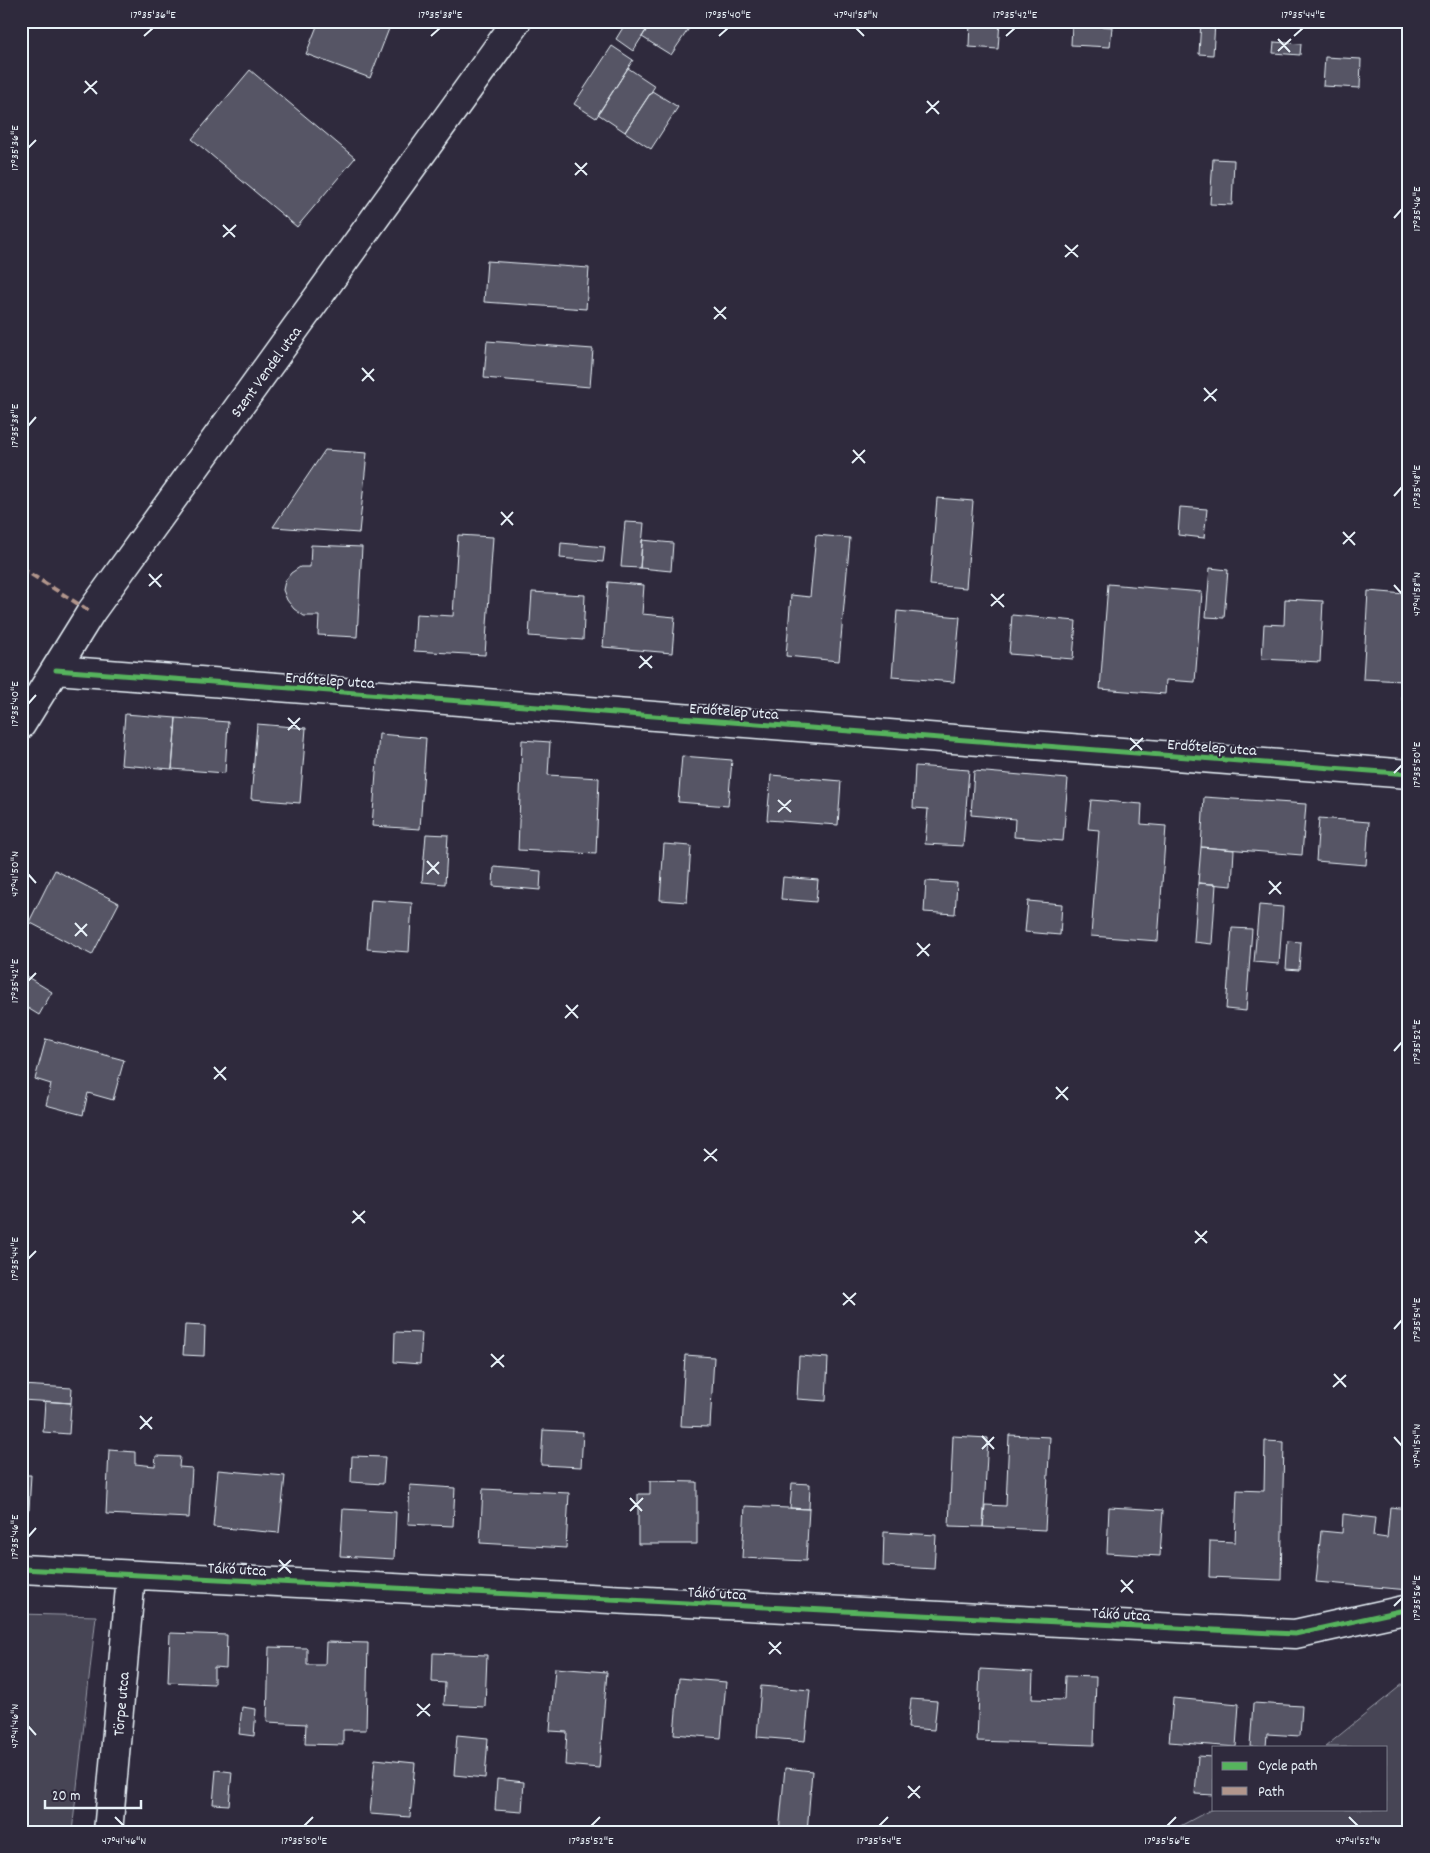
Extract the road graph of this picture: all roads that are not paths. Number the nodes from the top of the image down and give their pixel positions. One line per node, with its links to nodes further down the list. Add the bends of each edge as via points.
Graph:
1 (517, 21): 2 (street, Szent Vendel utca, via 91,612)
2 (56, 670): 3 (street, Szent Vendel utca); 4 (street, Erdőtelep utca)
3 (21, 725)
4 (1409, 774)
5 (21, 1569): 6 (street, Tákó utca)
6 (131, 1576): 7 (street, Tákó utca, via 1295,1634); 8 (street, Törpe utca)
7 (1409, 1609)
8 (108, 1832)

